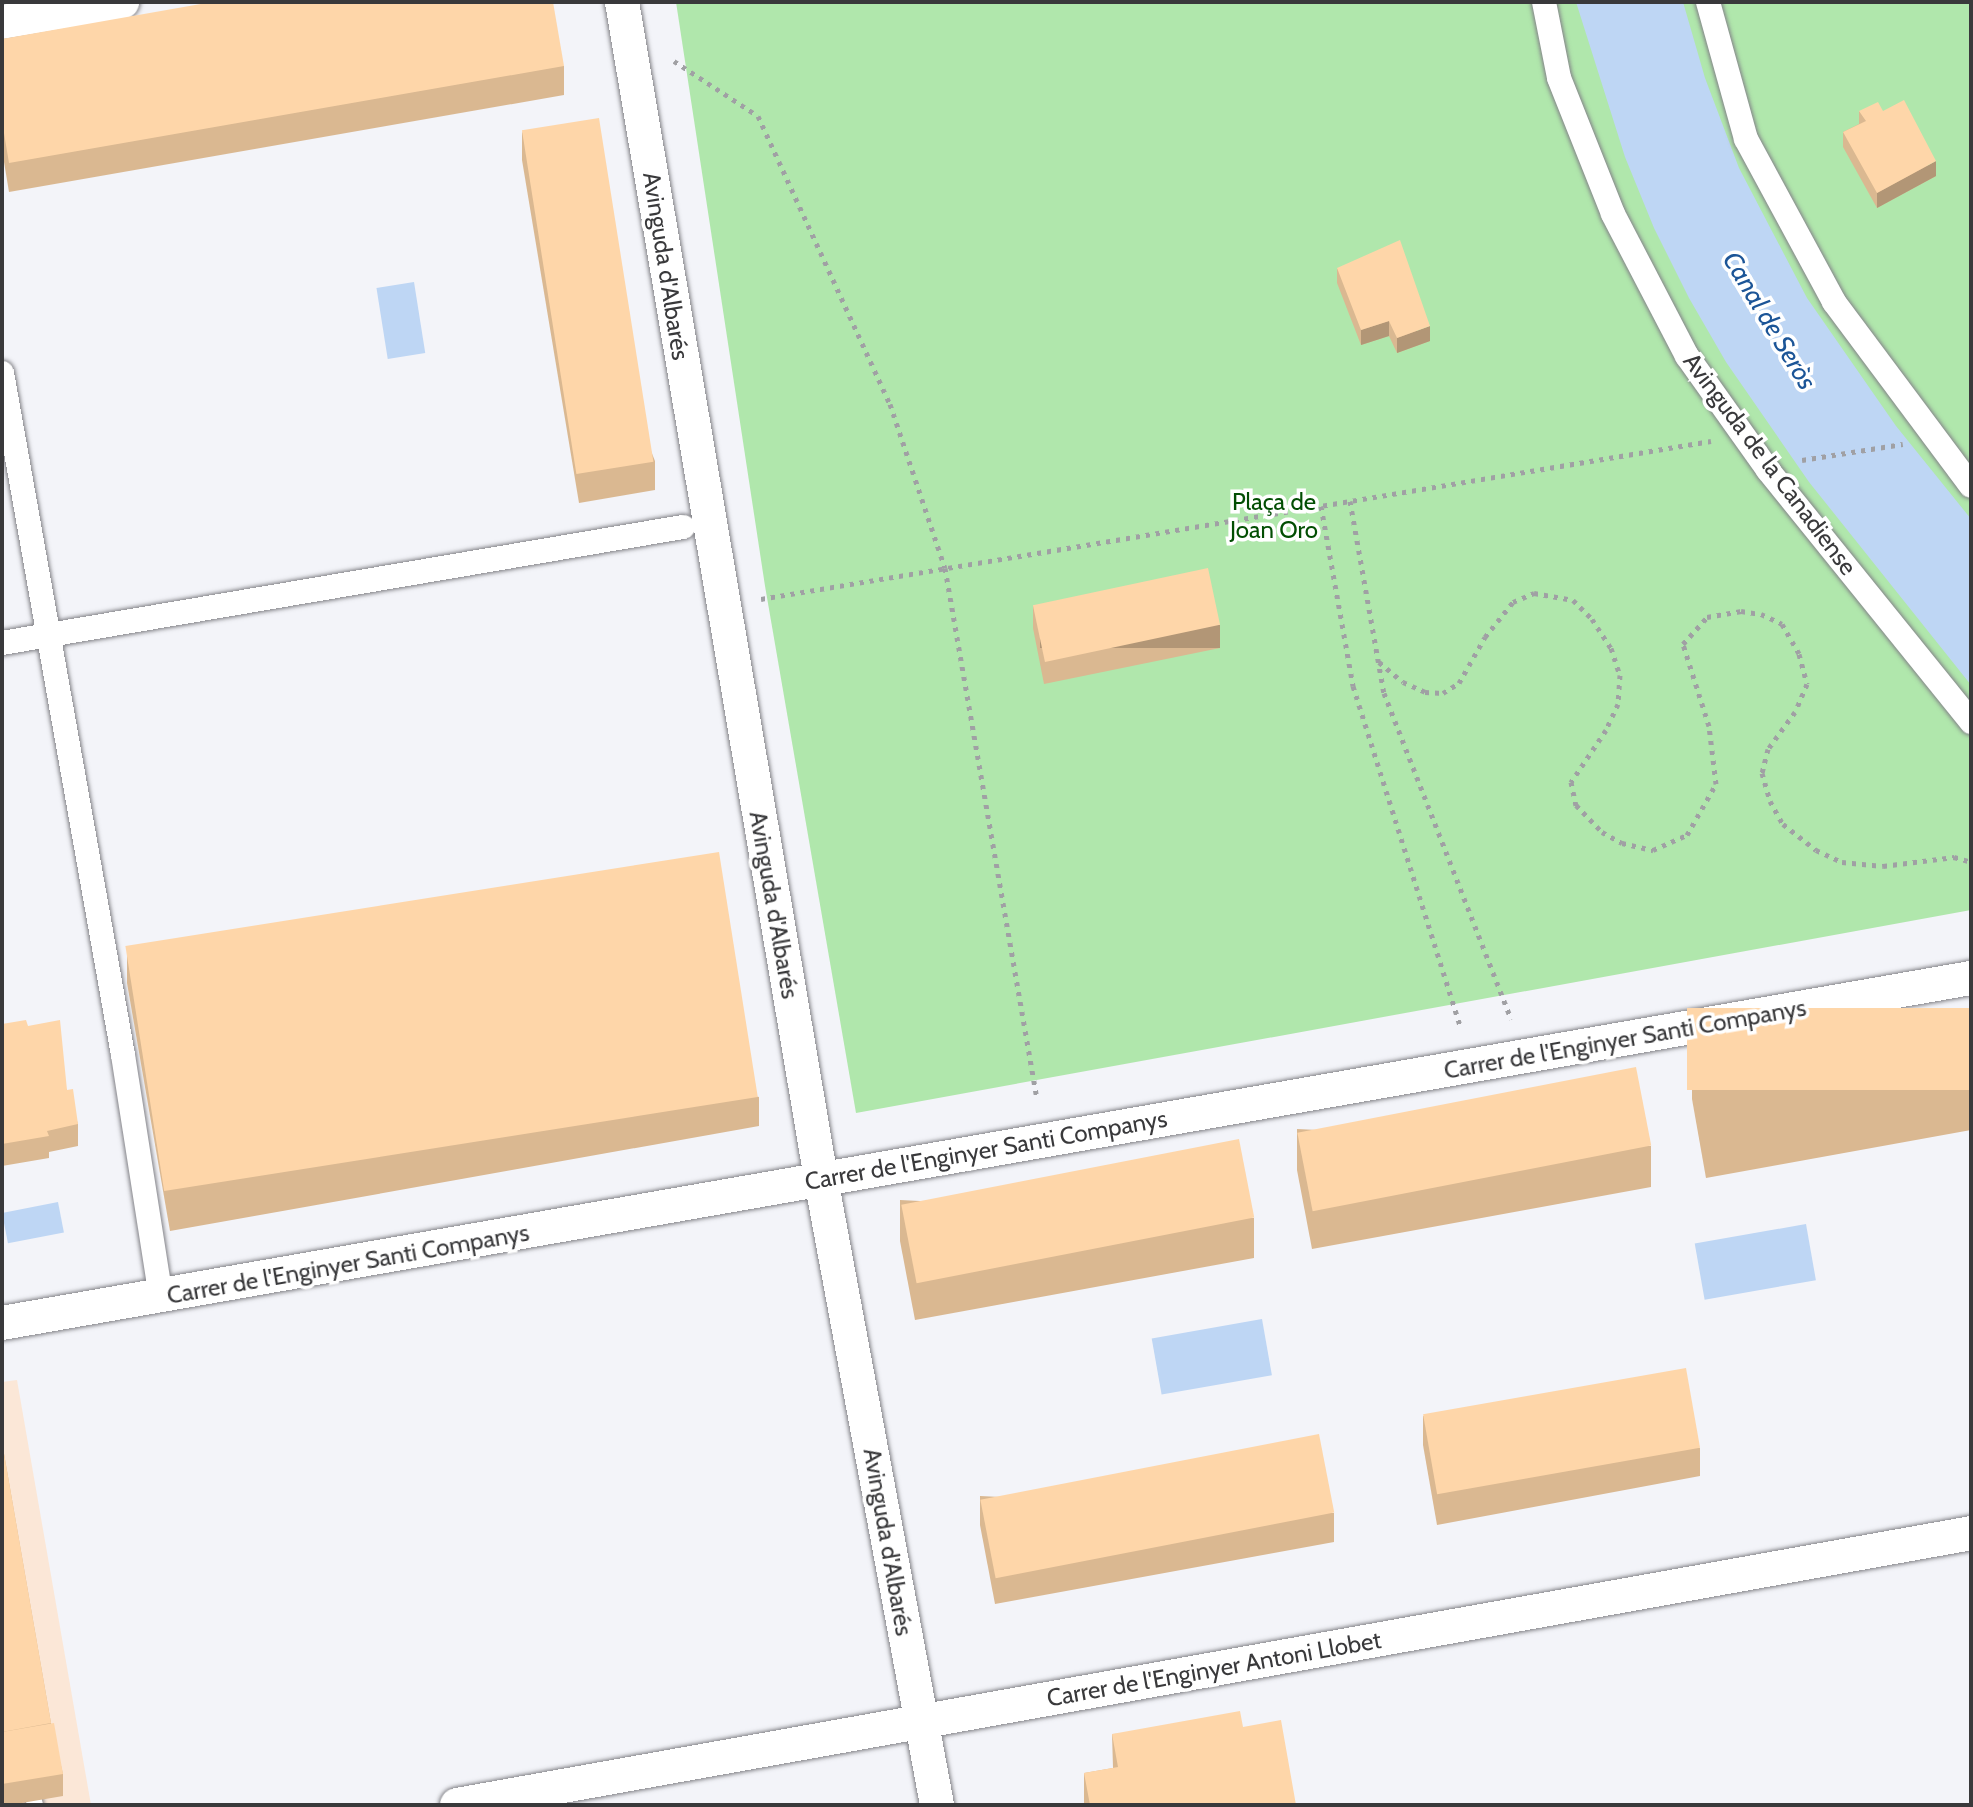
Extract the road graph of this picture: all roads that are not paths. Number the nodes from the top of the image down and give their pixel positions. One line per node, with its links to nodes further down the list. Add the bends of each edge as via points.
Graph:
1 (122, 2): 5 (street)
2 (622, 2): 13 (street, Avinguda d'Albarés)
3 (1544, 2): 11 (street, Avinguda de la Canadiense, via 1559,78 1613,214 1687,356)
4 (1708, 2): 7 (street, via 1746,139 1826,288)
5 (2, 22)
6 (2, 373): 9 (street)
7 (1971, 486)
8 (683, 527): 9 (street)
9 (49, 635): 10 (street); 14 (street)
10 (2, 643)
11 (1971, 722)
12 (1971, 978): 13 (street, Carrer de l'Enginyer Santi Companys)
13 (821, 1179): 14 (street, Carrer de l'Enginyer Santi Companys); 17 (street, Avinguda d'Albarés)
14 (161, 1297): 15 (street, Carrer de l'Enginyer Santi Companys)
15 (2, 1323)
16 (1971, 1533): 17 (street, Carrer de l'Enginyer Antoni Llobet)
17 (921, 1723): 18 (street, Carrer de l'Enginyer Antoni Llobet); 19 (street, Avinguda d'Albarés)
18 (457, 1805)
19 (937, 1805)

